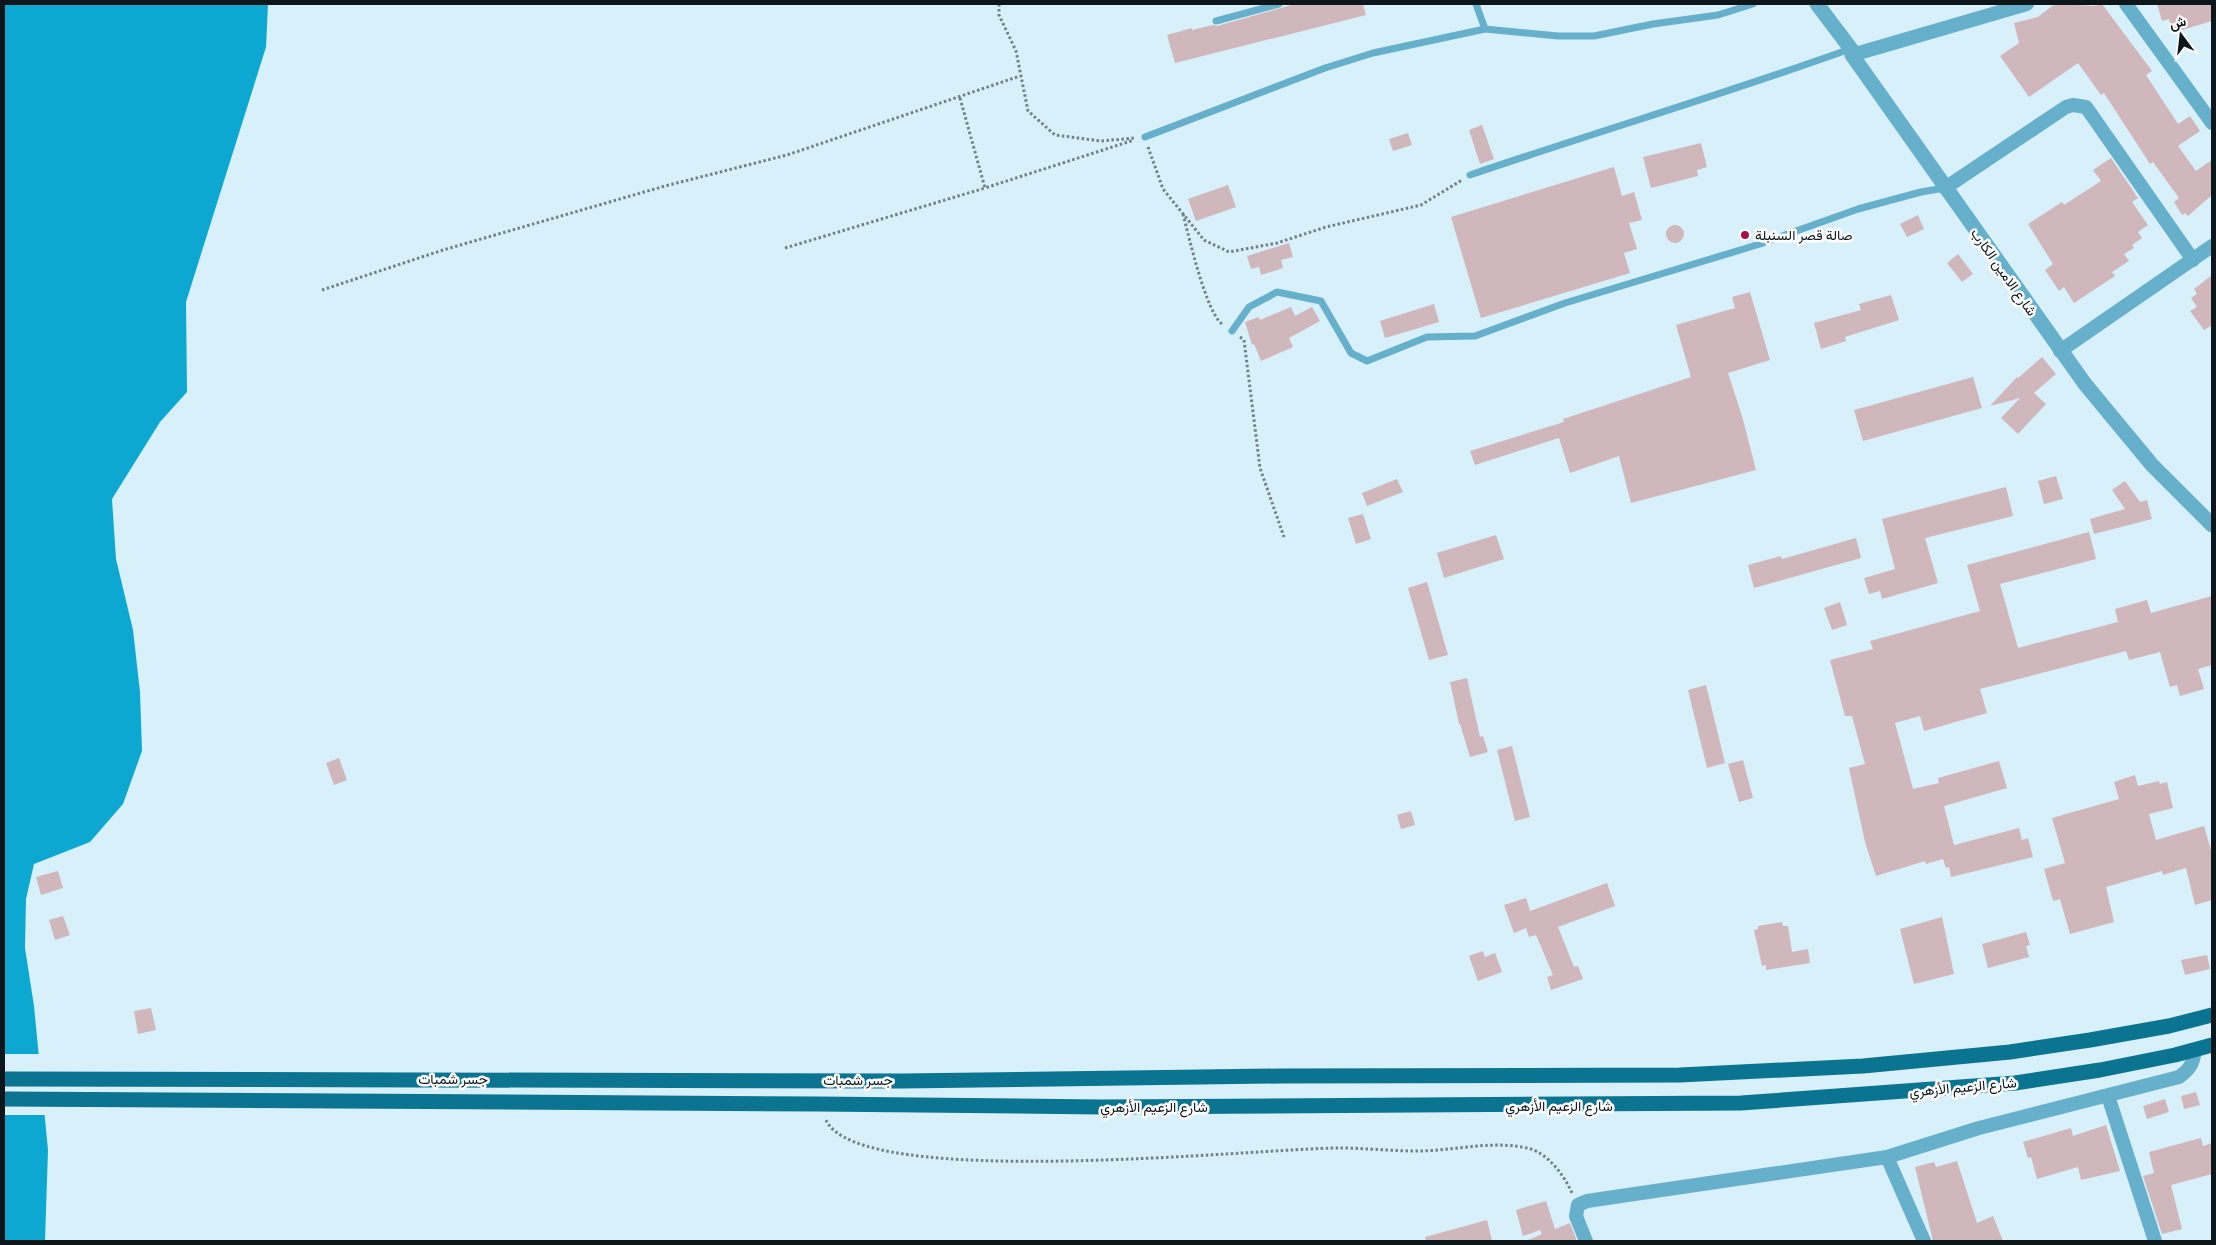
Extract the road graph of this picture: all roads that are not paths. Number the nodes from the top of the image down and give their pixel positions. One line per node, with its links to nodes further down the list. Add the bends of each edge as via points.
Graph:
1 (1279, 4): 7 (lane)
2 (1476, 4): 8 (lane)
3 (1753, 4): 8 (lane, via 1718,15 1594,36)
4 (1817, 4): 9 (street, شارع الامين الكارب)
5 (2027, 4): 9 (street)
6 (2126, 4): 10 (street)
7 (1216, 20)
8 (1485, 29): 12 (lane, via 1373,53 1325,68)
9 (1851, 52): 13 (lane); 14 (street, شارع الامين الكارب)
10 (2208, 110): 11 (street)
11 (2212, 123)
12 (1145, 137)
13 (1470, 175)
14 (1945, 188): 16 (street, via 2066,107 2086,107); 17 (lane, via 1858,209 1760,244 1566,303 1475,336 1427,337 1367,361 1351,352 1321,301 1277,292 1249,307); 18 (street, شارع الامين الكارب)
15 (2212, 246): 16 (street)
16 (2193, 260): 18 (street)
17 (1232, 331)
18 (2060, 351): 19 (street, شارع الامين الكارب, via 2152,465)
19 (2212, 525)
20 (2212, 1014): 23 (main road, جسر شمبات, via 2169,1026 2010,1052 1793,1070 1680,1075 902,1081)
21 (2212, 1045): 22 (main road, شارع الزعيم الأزهري)
22 (2195, 1050): 24 (street, via 2190,1070 2179,1077); 26 (main road, شارع الزعيم الأزهري, via 2100,1070 2015,1083 1741,1103 1110,1107)
23 (4, 1079)
24 (2108, 1096): 27 (street, via 1979,1128); 30 (street)
25 (4, 1099): 26 (main road, جسر شمبات)
26 (901, 1104)
27 (1887, 1157): 28 (street, via 1587,1201 1578,1206 1576,1216); 29 (street)
28 (1586, 1241)
29 (1924, 1241)
30 (2155, 1241)

